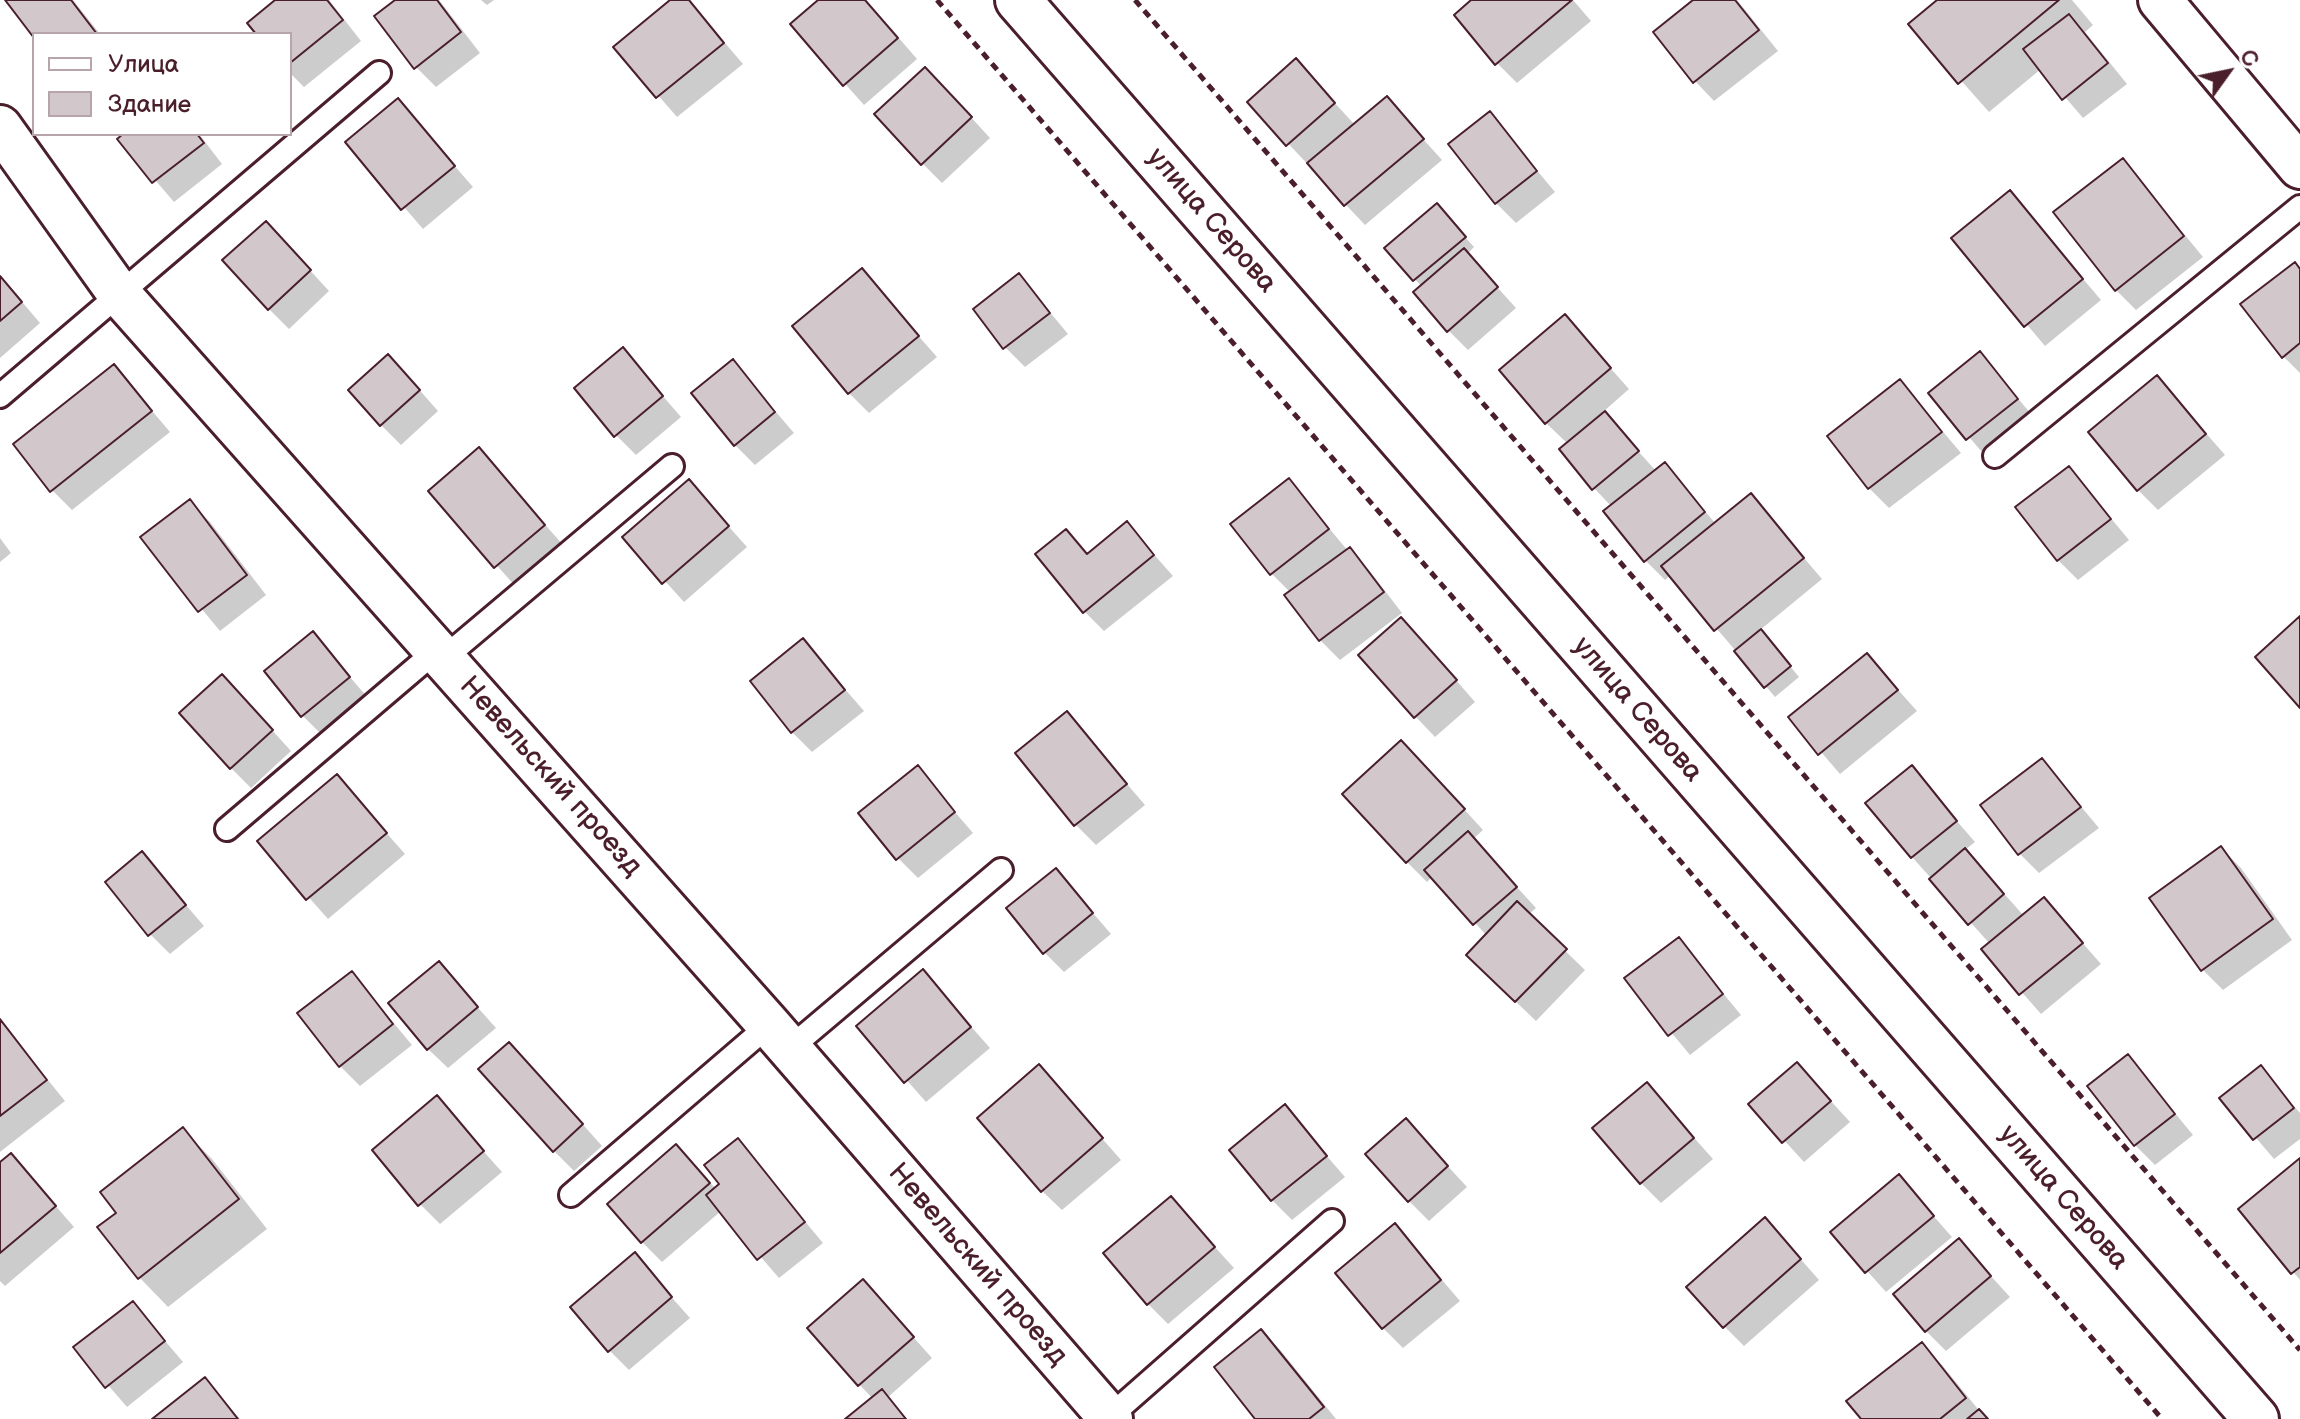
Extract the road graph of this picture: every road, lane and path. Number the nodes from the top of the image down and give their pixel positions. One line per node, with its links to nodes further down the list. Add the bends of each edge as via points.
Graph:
1 (937, 0): 21 (path)
2 (1018, 0): 22 (main road, улица Серова)
3 (1135, 0): 19 (path)
4 (2160, 0): 7 (street)
5 (379, 73): 9 (lane)
6 (0, 127): 9 (street, Невельский проезд)
7 (2300, 167)
8 (2300, 207): 11 (lane)
9 (120, 295): 10 (lane); 13 (street, Невельский проезд)
10 (0, 396)
11 (1995, 456)
12 (672, 466): 13 (lane)
13 (441, 654): 14 (lane); 16 (street, Невельский проезд)
14 (227, 829)
15 (1001, 870): 16 (lane)
16 (779, 1037): 17 (lane); 20 (street, Невельский проезд)
17 (571, 1195)
18 (1332, 1221): 20 (lane)
19 (2300, 1350)
20 (1109, 1418)
21 (2162, 1419)
22 (2256, 1419)

